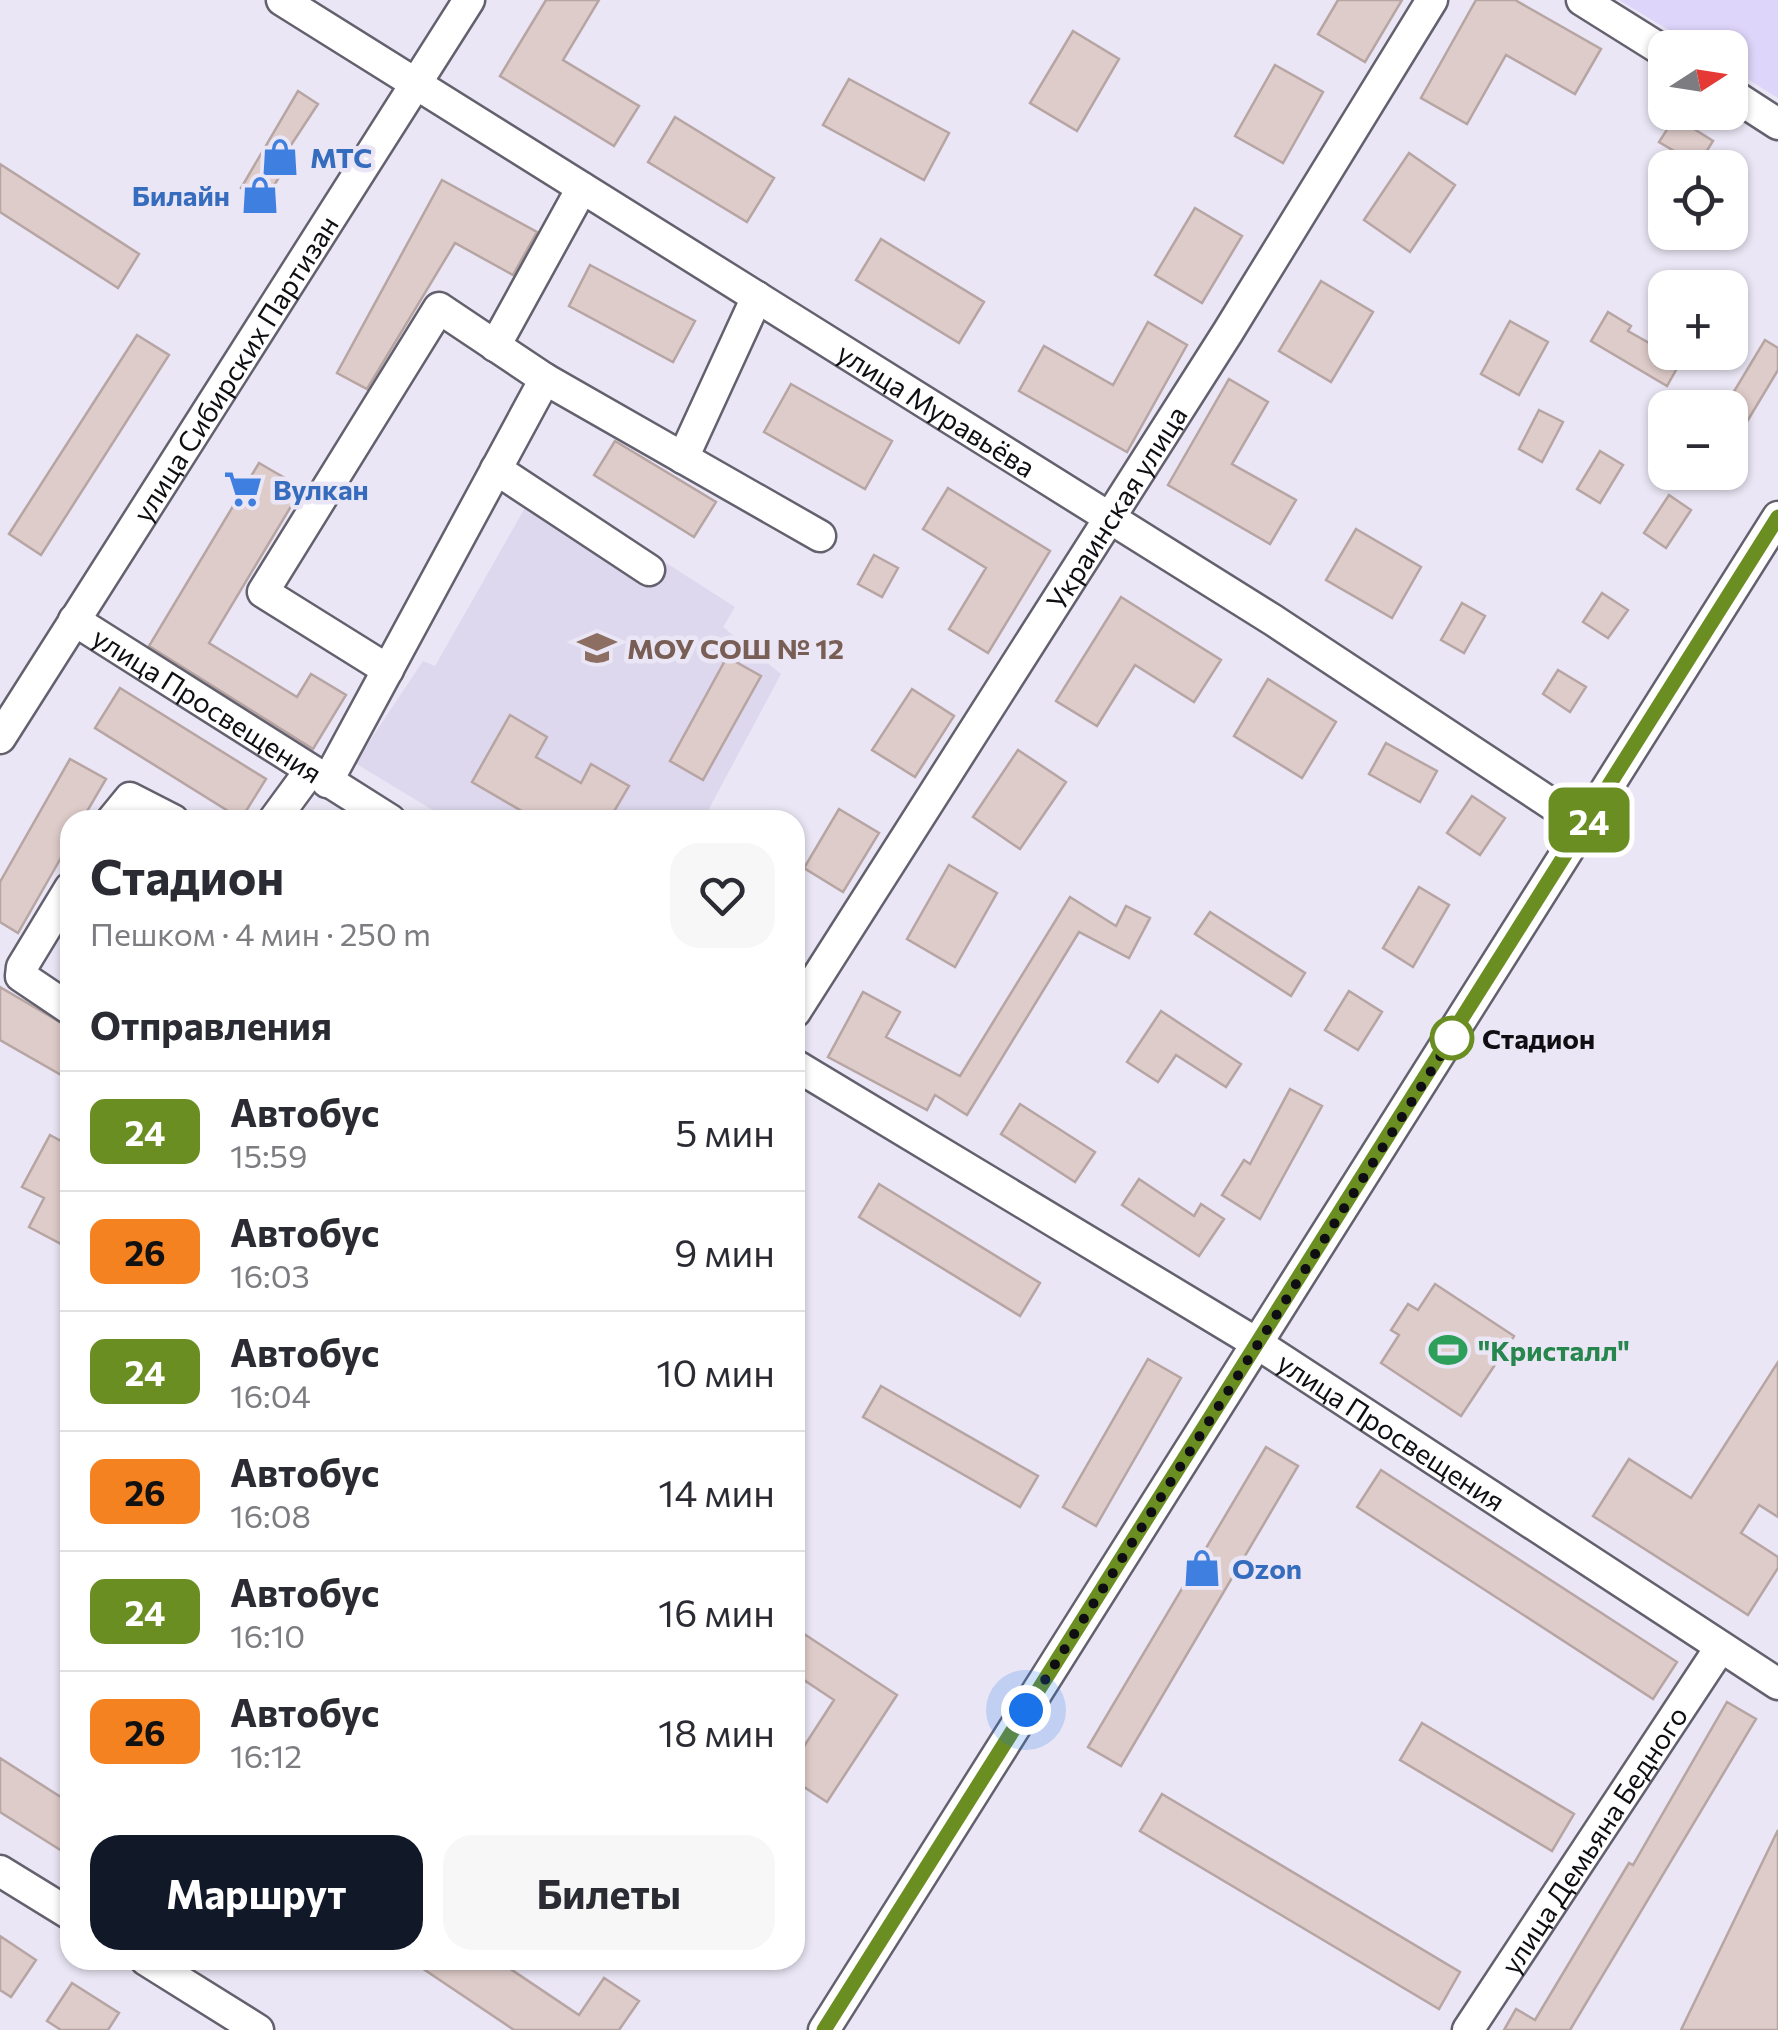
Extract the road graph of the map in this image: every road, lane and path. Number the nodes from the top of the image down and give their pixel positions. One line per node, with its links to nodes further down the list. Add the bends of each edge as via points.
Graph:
1 (282, 0): 6 (street, улица Муравьёва)
2 (469, 0): 6 (street, улица Сибирских Партизан)
3 (1432, 0): 15 (street, Украинская улица)
4 (1582, 0): 5 (street)
5 (1648, 41)
6 (416, 86): 9 (street, улица Муравьёва); 19 (street, улица Сибирских Партизан)
7 (1748, 105): 8 (street)
8 (1778, 124)
9 (582, 188): 10 (street, улица Муравьёва); 11 (street)
10 (757, 298): 13 (street); 15 (street, улица Муравьёва)
11 (495, 346): 12 (street); 20 (street, via 439,308 262,592)
12 (545, 378): 13 (street); 14 (street)
13 (683, 458): 17 (street)
14 (496, 469): 18 (street); 20 (street)
15 (1108, 516): 27 (street, улица Муравьёва); 29 (street, Украинская улица)
16 (1778, 516): 27 (street)
17 (820, 536)
18 (649, 570)
19 (74, 620): 21 (street, улица Сибирских Партизан); 22 (street, улица Просвещения)
20 (388, 670): 22 (street)
21 (0, 738)
22 (318, 777): 25 (street); 26 (street, улица Просвещения)
23 (120, 810): 24 (street, via 130,798)
24 (153, 810)
25 (284, 810)
26 (373, 810)
27 (1586, 826): 32 (street)
28 (60, 904): 30 (street, via 20,976)
29 (805, 996)
30 (60, 1002)
31 (805, 1071): 32 (street, улица Просвещения)
32 (1258, 1344): 33 (street, улица Просвещения); 39 (street)
33 (1720, 1648): 34 (street, улица Просвещения); 40 (street, улица Демьяна Бедного)
34 (1778, 1684)
35 (0, 1871): 36 (street)
36 (60, 1908)
37 (181, 1970): 38 (street)
38 (258, 2030)
39 (824, 2030)
40 (1468, 2030)

